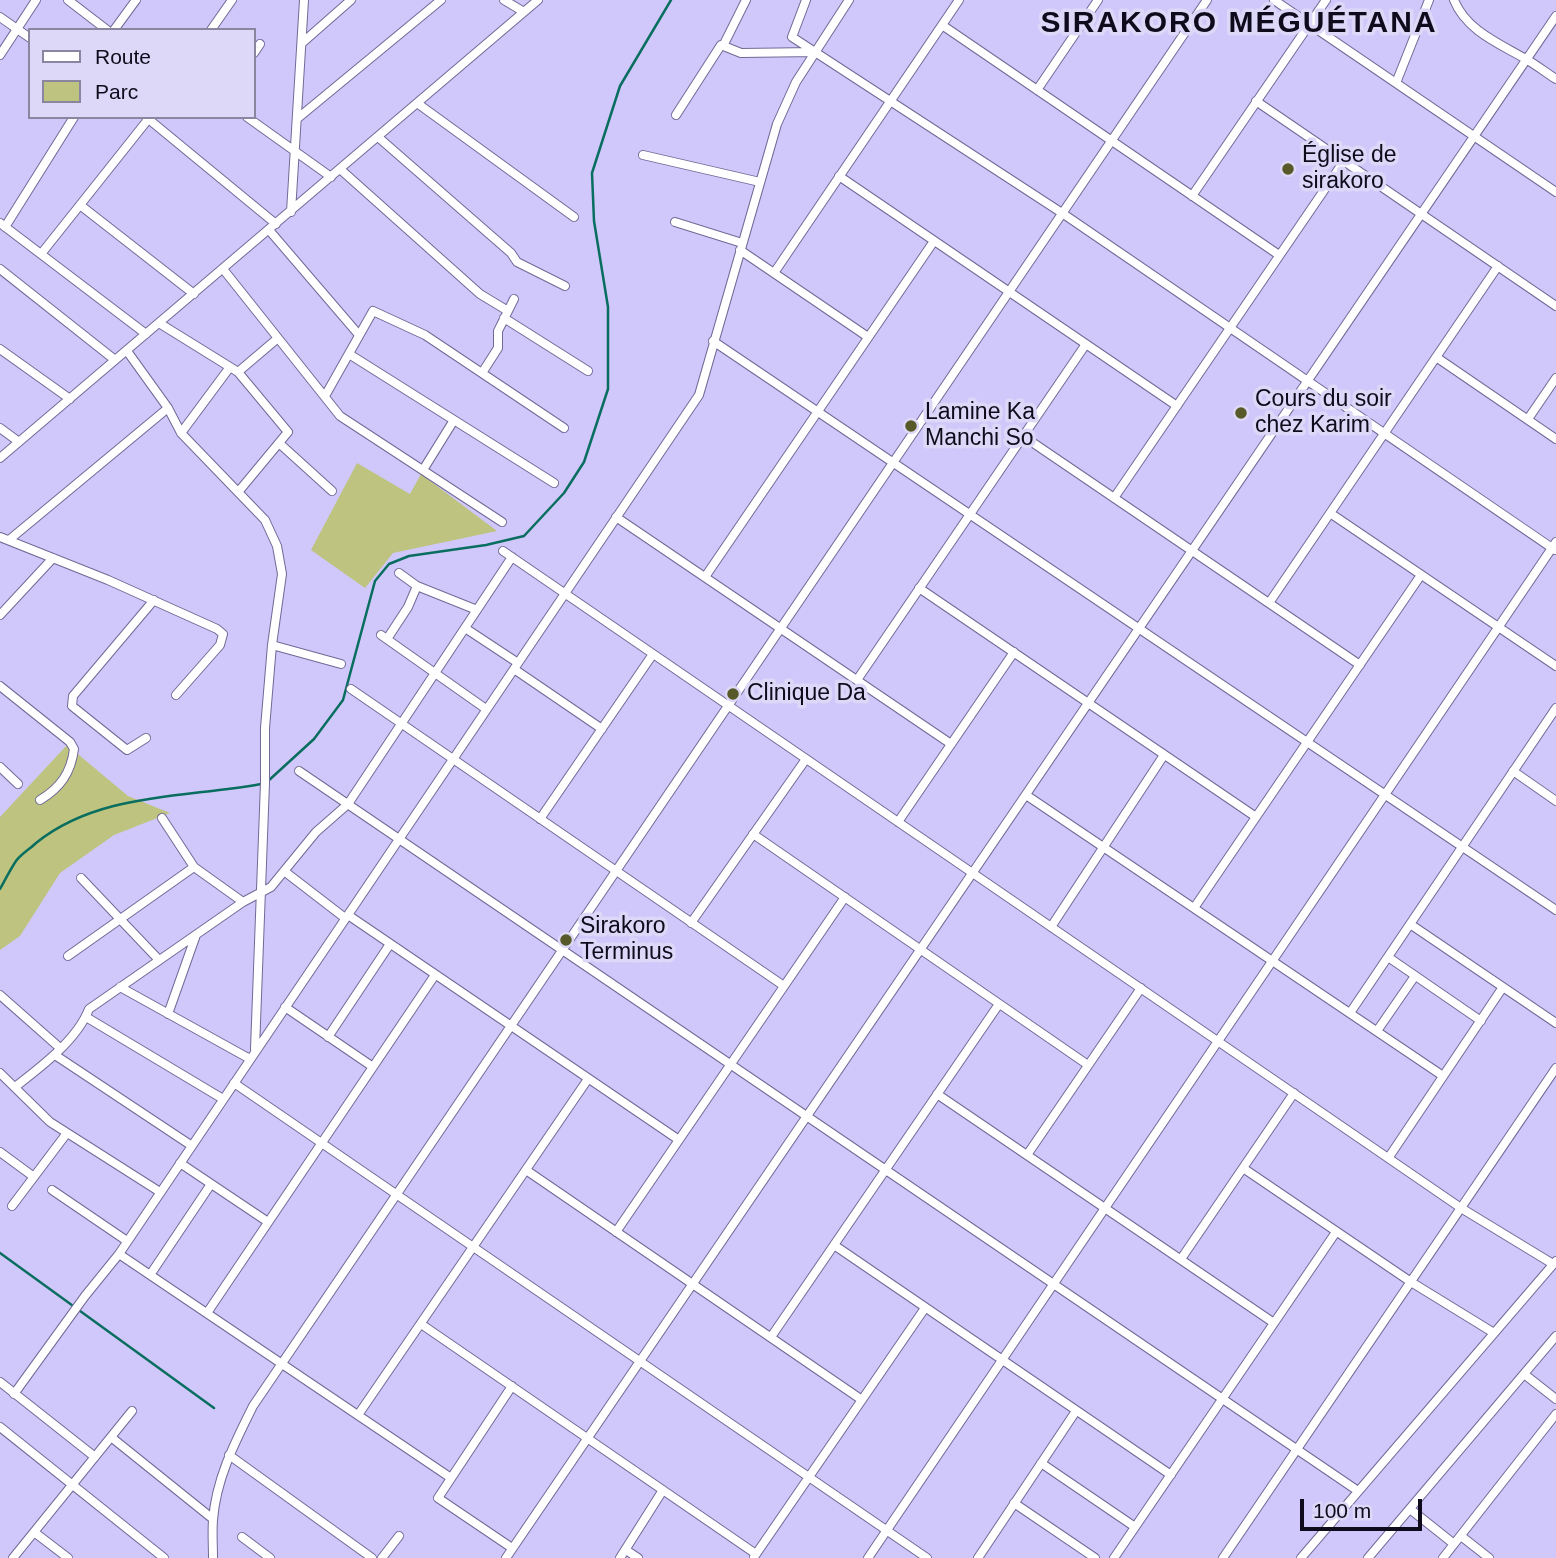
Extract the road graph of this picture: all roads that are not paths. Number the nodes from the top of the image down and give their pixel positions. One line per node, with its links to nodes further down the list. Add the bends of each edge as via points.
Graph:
1 (36, 0): 28 (street)
2 (136, 0): 26 (street)
3 (232, 0): 27 (street)
4 (304, 0): 30 (street)
5 (351, 0): 30 (street)
6 (442, 0): 44 (street)
7 (504, 0): 20 (street)
8 (537, 0): 20 (street)
9 (746, 0): 32 (street)
10 (806, 0): 34 (street, via 792,37)
11 (849, 0): 34 (street)
12 (959, 0): 24 (street)
13 (1098, 0): 39 (street)
14 (1207, 0): 51 (street)
15 (1274, 0): 23 (street)
16 (1325, 0): 23 (street)
17 (1429, 0): 38 (street)
18 (1454, 0): 36 (street, via 1459,12 1486,37)
19 (71, 1): 25 (street)
20 (524, 12): 42 (street)
21 (1556, 16): 36 (street)
22 (0, 17): 28 (street)
23 (1309, 24): 38 (street); 41 (street)
24 (942, 25): 39 (street); 40 (street)
25 (105, 28)
26 (115, 28)
27 (212, 28)
28 (15, 29): 29 (street); 35 (street)
29 (28, 36)
30 (302, 43): 44 (street)
31 (260, 44): 33 (street)
32 (723, 46): 34 (street, via 741,53); 43 (street)
33 (256, 50)
34 (815, 52): 40 (street); 58 (street, via 777,124)
35 (0, 54)
36 (1527, 59): 37 (street); 50 (street)
37 (1556, 79)
38 (1395, 83): 50 (street)
39 (1037, 90): 51 (street)
40 (891, 101): 56 (street); 63 (street)
41 (1256, 101): 54 (street); 60 (street)
42 (417, 103): 49 (street); 65 (street)
43 (676, 116)
44 (298, 118): 52 (street)
45 (73, 119): 67 (street)
46 (147, 119): 61 (street)
47 (149, 119): 68 (street)
48 (250, 119): 52 (street)
49 (378, 137): 55 (street); 77 (street, via 517,262)
50 (1474, 137): 59 (street); 64 (street)
51 (1111, 141): 60 (street); 63 (street)
52 (296, 152): 57 (street); 62 (street)
53 (643, 155): 58 (street)
54 (1344, 161): 64 (street); 72 (street)
55 (340, 169): 57 (street); 82 (street)
56 (839, 176): 69 (street); 76 (street)
57 (331, 177): 62 (street)
58 (760, 182): 70 (street)
59 (1556, 192)
60 (1192, 196): 72 (street)
61 (80, 205): 71 (street); 79 (street)
62 (291, 212): 68 (street)
63 (1062, 213): 78 (street); 84 (street)
64 (1421, 214): 73 (street); 101 (street)
65 (574, 217)
66 (675, 222): 70 (street)
67 (2, 225): 71 (street)
68 (272, 227): 74 (street); 86 (street)
69 (934, 241): 78 (street); 87 (street)
70 (741, 246): 76 (street); 89 (street)
71 (41, 254): 85 (street)
72 (1279, 255): 84 (street)
73 (1498, 267): 81 (street); 94 (street)
74 (223, 269): 79 (street); 88 (street)
75 (0, 270): 95 (street)
76 (774, 273): 87 (street)
77 (565, 286)
78 (1009, 292): 90 (street); 118 (street)
79 (194, 294): 83 (street)
80 (514, 299): 82 (street)
81 (1556, 306)
82 (506, 315): 97 (street); 99 (street, via 498,331 498,348)
83 (159, 323): 85 (street); 96 (street)
84 (1230, 328): 101 (street); 104 (street)
85 (146, 334): 92 (street)
86 (359, 335): 93 (street); 99 (street, via 373,311 425,335)
87 (868, 337): 106 (street)
88 (278, 338): 98 (street); 102 (street)
89 (713, 341): 106 (street); 126 (street, via 699,395)
90 (1086, 344): 104 (street); 113 (street)
91 (0, 349): 103 (street)
92 (127, 351): 95 (street); 105 (street)
93 (349, 354): 102 (street); 108 (street)
94 (1436, 357): 107 (street); 112 (street)
95 (116, 360): 103 (street)
96 (230, 366): 98 (street); 111 (street)
97 (588, 371)
98 (238, 372): 116 (street, via 288,432)
99 (482, 373): 110 (street)
100 (1556, 378): 107 (street)
101 (1308, 381): 112 (street); 131 (street)
102 (324, 396): 119 (street, via 340,416)
103 (69, 400): 115 (street)
104 (1177, 406): 123 (street)
105 (168, 408): 111 (street); 128 (street)
106 (818, 411): 118 (street); 136 (street)
107 (1528, 419): 114 (street)
108 (454, 420): 119 (street); 120 (street)
109 (0, 428): 115 (street)
110 (564, 428)
111 (181, 433): 121 (street)
112 (1384, 433): 124 (street); 129 (street)
113 (1023, 436): 123 (street); 125 (street)
114 (1556, 439)
115 (19, 442): 117 (street)
116 (279, 443): 121 (street); 122 (street)
117 (0, 458)
118 (893, 462): 125 (street); 146 (street)
119 (423, 470): 127 (street)
120 (554, 483)
121 (239, 491): 148 (street, via 265,520 277,546 282,574)
122 (332, 491)
123 (1114, 498): 131 (street)
124 (1330, 513): 135 (street); 141 (street)
125 (970, 514): 138 (street); 147 (street)
126 (616, 517): 136 (street); 139 (street)
127 (502, 522)
128 (4, 538): 133 (street)
129 (1555, 547): 144 (street)
130 (503, 551): 132 (street)
131 (1192, 551): 141 (street); 147 (street)
132 (512, 557): 139 (street); 142 (street)
133 (53, 558): 140 (street); 143 (street)
134 (399, 573): 137 (street)
135 (1421, 575): 144 (street); 152 (street)
136 (705, 577): 146 (street)
137 (417, 586): 142 (street); 155 (street, via 408,607 384,637)
138 (919, 588): 149 (street); 156 (street)
139 (565, 593): 150 (street); 153 (street)
140 (154, 600): 159 (street, via 223,634 220,645); 166 (street, via 71,703 127,750)
141 (1269, 603): 152 (street)
142 (477, 610): 145 (street)
143 (0, 615)
144 (1498, 627): 154 (street); 177 (street)
145 (465, 628): 153 (street); 155 (street)
146 (780, 628): 156 (street); 161 (street)
147 (1139, 628): 160 (street); 167 (street)
148 (272, 645): 151 (street); 194 (street)
149 (1013, 652): 160 (street); 168 (street)
150 (653, 654): 161 (street); 165 (street)
151 (341, 664)
152 (1360, 665): 167 (street)
153 (516, 666): 163 (street); 165 (street)
154 (1556, 666)
155 (436, 672): 163 (street); 164 (street)
156 (857, 680): 168 (street)
157 (0, 686): 178 (street, via 74,749 71,768 62,782)
158 (351, 689): 164 (street)
159 (176, 695)
160 (1088, 703): 169 (street); 176 (street)
161 (728, 705): 171 (street); 191 (street)
162 (1556, 708): 174 (street)
163 (486, 709): 170 (street)
164 (401, 724): 170 (street); 180 (street)
165 (602, 729): 183 (street)
166 (146, 738)
167 (1307, 742): 177 (street); 181 (street)
168 (951, 744): 184 (street)
169 (1164, 755): 181 (street); 187 (street)
170 (453, 759): 183 (street); 186 (street)
171 (806, 759): 184 (street); 185 (street)
172 (0, 767): 175 (street)
173 (299, 771): 180 (street)
174 (1513, 771): 179 (street); 188 (street)
175 (18, 784)
176 (1026, 795): 187 (street); 192 (street)
177 (1385, 795): 188 (street); 211 (street)
178 (40, 800)
179 (1556, 801)
180 (348, 804): 186 (street); 190 (street, via 316,832)
181 (1256, 817): 197 (street)
182 (162, 818): 189 (street)
183 (540, 819): 191 (street)
184 (898, 822): 192 (street)
185 (753, 834): 195 (street); 201 (street)
186 (399, 839): 199 (street); 206 (street)
187 (1103, 847): 197 (street); 203 (street)
188 (1462, 847): 198 (street); 202 (street)
189 (194, 867): 196 (street); 200 (street)
190 (284, 871): 194 (street); 199 (street)
191 (616, 871): 201 (street); 206 (street)
192 (972, 873): 203 (street); 207 (street)
193 (81, 878): 200 (street)
194 (261, 893): 196 (street); 231 (street)
195 (845, 897): 207 (street); 214 (street)
196 (243, 902): 204 (street)
197 (1194, 908): 211 (street)
198 (1556, 910)
199 (346, 916): 205 (street); 220 (street)
200 (120, 919): 208 (street); 210 (street)
201 (691, 923): 214 (street)
202 (1410, 924): 209 (street); 216 (street)
203 (1051, 927): 217 (street)
204 (196, 935): 210 (street); 222 (street)
205 (390, 944): 212 (street); 228 (street)
206 (562, 950): 226 (street); 232 (street)
207 (920, 950): 219 (street); 245 (street)
208 (68, 956)
209 (1388, 957): 213 (street); 221 (street)
210 (159, 960): 215 (street)
211 (1272, 961): 221 (street); 229 (street)
212 (435, 975): 226 (street); 234 (street)
213 (1415, 976): 224 (street); 227 (street)
214 (784, 986): 232 (street)
215 (120, 987): 222 (street); 223 (street, via 89,1009)
216 (1503, 987): 224 (street); 225 (street)
217 (1141, 988): 229 (street); 233 (street)
218 (0, 995): 230 (street)
219 (999, 1004): 233 (street); 243 (street)
220 (285, 1007): 228 (street); 231 (street)
221 (1350, 1013): 227 (street)
222 (167, 1014): 231 (street)
223 (86, 1017): 230 (street); 244 (street)
224 (1481, 1021): 237 (street)
225 (1556, 1023)
226 (511, 1026): 238 (street); 261 (street)
227 (1377, 1031): 237 (street)
228 (328, 1037): 234 (street)
229 (1218, 1041): 242 (street); 263 (street)
230 (58, 1052): 241 (street); 249 (street)
231 (252, 1056): 239 (street)
232 (730, 1065): 245 (street); 247 (street)
233 (1088, 1065): 251 (street)
234 (373, 1067): 248 (street)
235 (1556, 1068): 264 (street)
236 (3, 1076): 240 (street); 241 (street)
237 (1443, 1076): 252 (street)
238 (588, 1079): 247 (street); 255 (street)
239 (234, 1083): 244 (street); 248 (street)
240 (0, 1087)
241 (15, 1087): 246 (street)
242 (1294, 1093): 252 (street); 254 (street)
243 (937, 1094): 251 (street); 256 (street)
244 (223, 1099): 249 (street)
245 (807, 1116): 256 (street); 276 (street)
246 (67, 1133): 257 (street); 260 (street)
247 (679, 1140): 266 (street)
248 (321, 1143): 261 (street); 265 (street)
249 (192, 1146): 253 (street)
250 (0, 1152): 257 (street)
251 (1027, 1155): 263 (street)
252 (1388, 1157): 264 (street)
253 (180, 1163): 258 (street); 260 (street)
254 (1243, 1168): 267 (street); 272 (street)
255 (526, 1170): 266 (street); 270 (street)
256 (885, 1170): 269 (street); 277 (street)
257 (34, 1177): 262 (street)
258 (211, 1184): 265 (street); 274 (street)
259 (52, 1190): 268 (street)
260 (160, 1192): 268 (street)
261 (396, 1195): 270 (street); 287 (street)
262 (12, 1206)
263 (1105, 1208): 272 (street); 277 (street)
264 (1461, 1208): 273 (street); 275 (street)
265 (268, 1222): 279 (street)
266 (616, 1232): 276 (street)
267 (1336, 1232): 275 (street); 280 (street)
268 (127, 1241): 271 (street)
269 (834, 1245): 278 (street); 284 (street)
270 (473, 1247): 281 (street); 286 (street)
271 (118, 1254): 274 (street); 291 (street)
272 (1181, 1259): 280 (street)
273 (1555, 1263): 282 (street)
274 (150, 1275): 279 (street)
275 (1410, 1282): 282 (street); 302 (street)
276 (692, 1284): 284 (street); 286 (street)
277 (1053, 1284): 285 (street); 292 (street)
278 (925, 1308): 285 (street); 294 (street)
279 (207, 1313): 287 (street)
280 (1274, 1323): 292 (street)
281 (421, 1324): 290 (street); 298 (street)
282 (1494, 1333): 311 (street)
283 (1556, 1336): 288 (street)
284 (771, 1337): 294 (street)
285 (1002, 1360): 296 (street); 316 (street)
286 (640, 1361): 301 (street); 307 (street)
287 (281, 1364): 298 (street); 303 (street)
288 (1524, 1374): 293 (street); 313 (street)
289 (0, 1382): 291 (street)
290 (512, 1386): 301 (street); 308 (street)
291 (15, 1394): 304 (street)
292 (1222, 1399): 302 (street); 306 (street)
293 (1556, 1399)
294 (862, 1400): 307 (street)
295 (132, 1410): 300 (street)
296 (1076, 1410): 305 (street); 306 (street)
297 (1556, 1414): 319 (street)
298 (358, 1415): 308 (street)
299 (0, 1427): 309 (street)
300 (111, 1437): 304 (street); 314 (street)
301 (588, 1438): 310 (street); 322 (street)
302 (1297, 1449): 311 (street); 340 (street)
303 (229, 1455): 314 (street); 330 (street)
304 (95, 1457): 309 (street)
305 (1041, 1463): 312 (street); 315 (street)
306 (1171, 1475): 315 (street)
307 (809, 1477): 316 (street); 324 (street)
308 (451, 1478): 322 (street, via 438,1498)
309 (72, 1485): 317 (street); 327 (street)
310 (663, 1490): 323 (street); 324 (street)
311 (1358, 1491): 341 (street)
312 (1014, 1503): 337 (street); 338 (street)
313 (1410, 1509): 321 (street); 342 (street)
314 (213, 1519): 328 (street)
315 (1135, 1527): 339 (street)
316 (886, 1530): 335 (street); 336 (street)
317 (34, 1532): 325 (street); 326 (street)
318 (399, 1536): 331 (street)
319 (1461, 1536): 321 (street); 344 (street)
320 (243, 1537): 329 (street)
321 (1454, 1544): 343 (street)
322 (512, 1548): 332 (street)
323 (626, 1550): 333 (street); 334 (street)
324 (755, 1556)
325 (13, 1558)
326 (68, 1558)
327 (164, 1558)
328 (213, 1558)
329 (270, 1558)
330 (372, 1558)
331 (382, 1558)
332 (506, 1558)
333 (620, 1558)
334 (638, 1558)
335 (867, 1558)
336 (927, 1558)
337 (978, 1558)
338 (1095, 1558)
339 (1114, 1558)
340 (1223, 1558)
341 (1301, 1558)
342 (1368, 1558)
343 (1443, 1558)
344 (1489, 1558)

